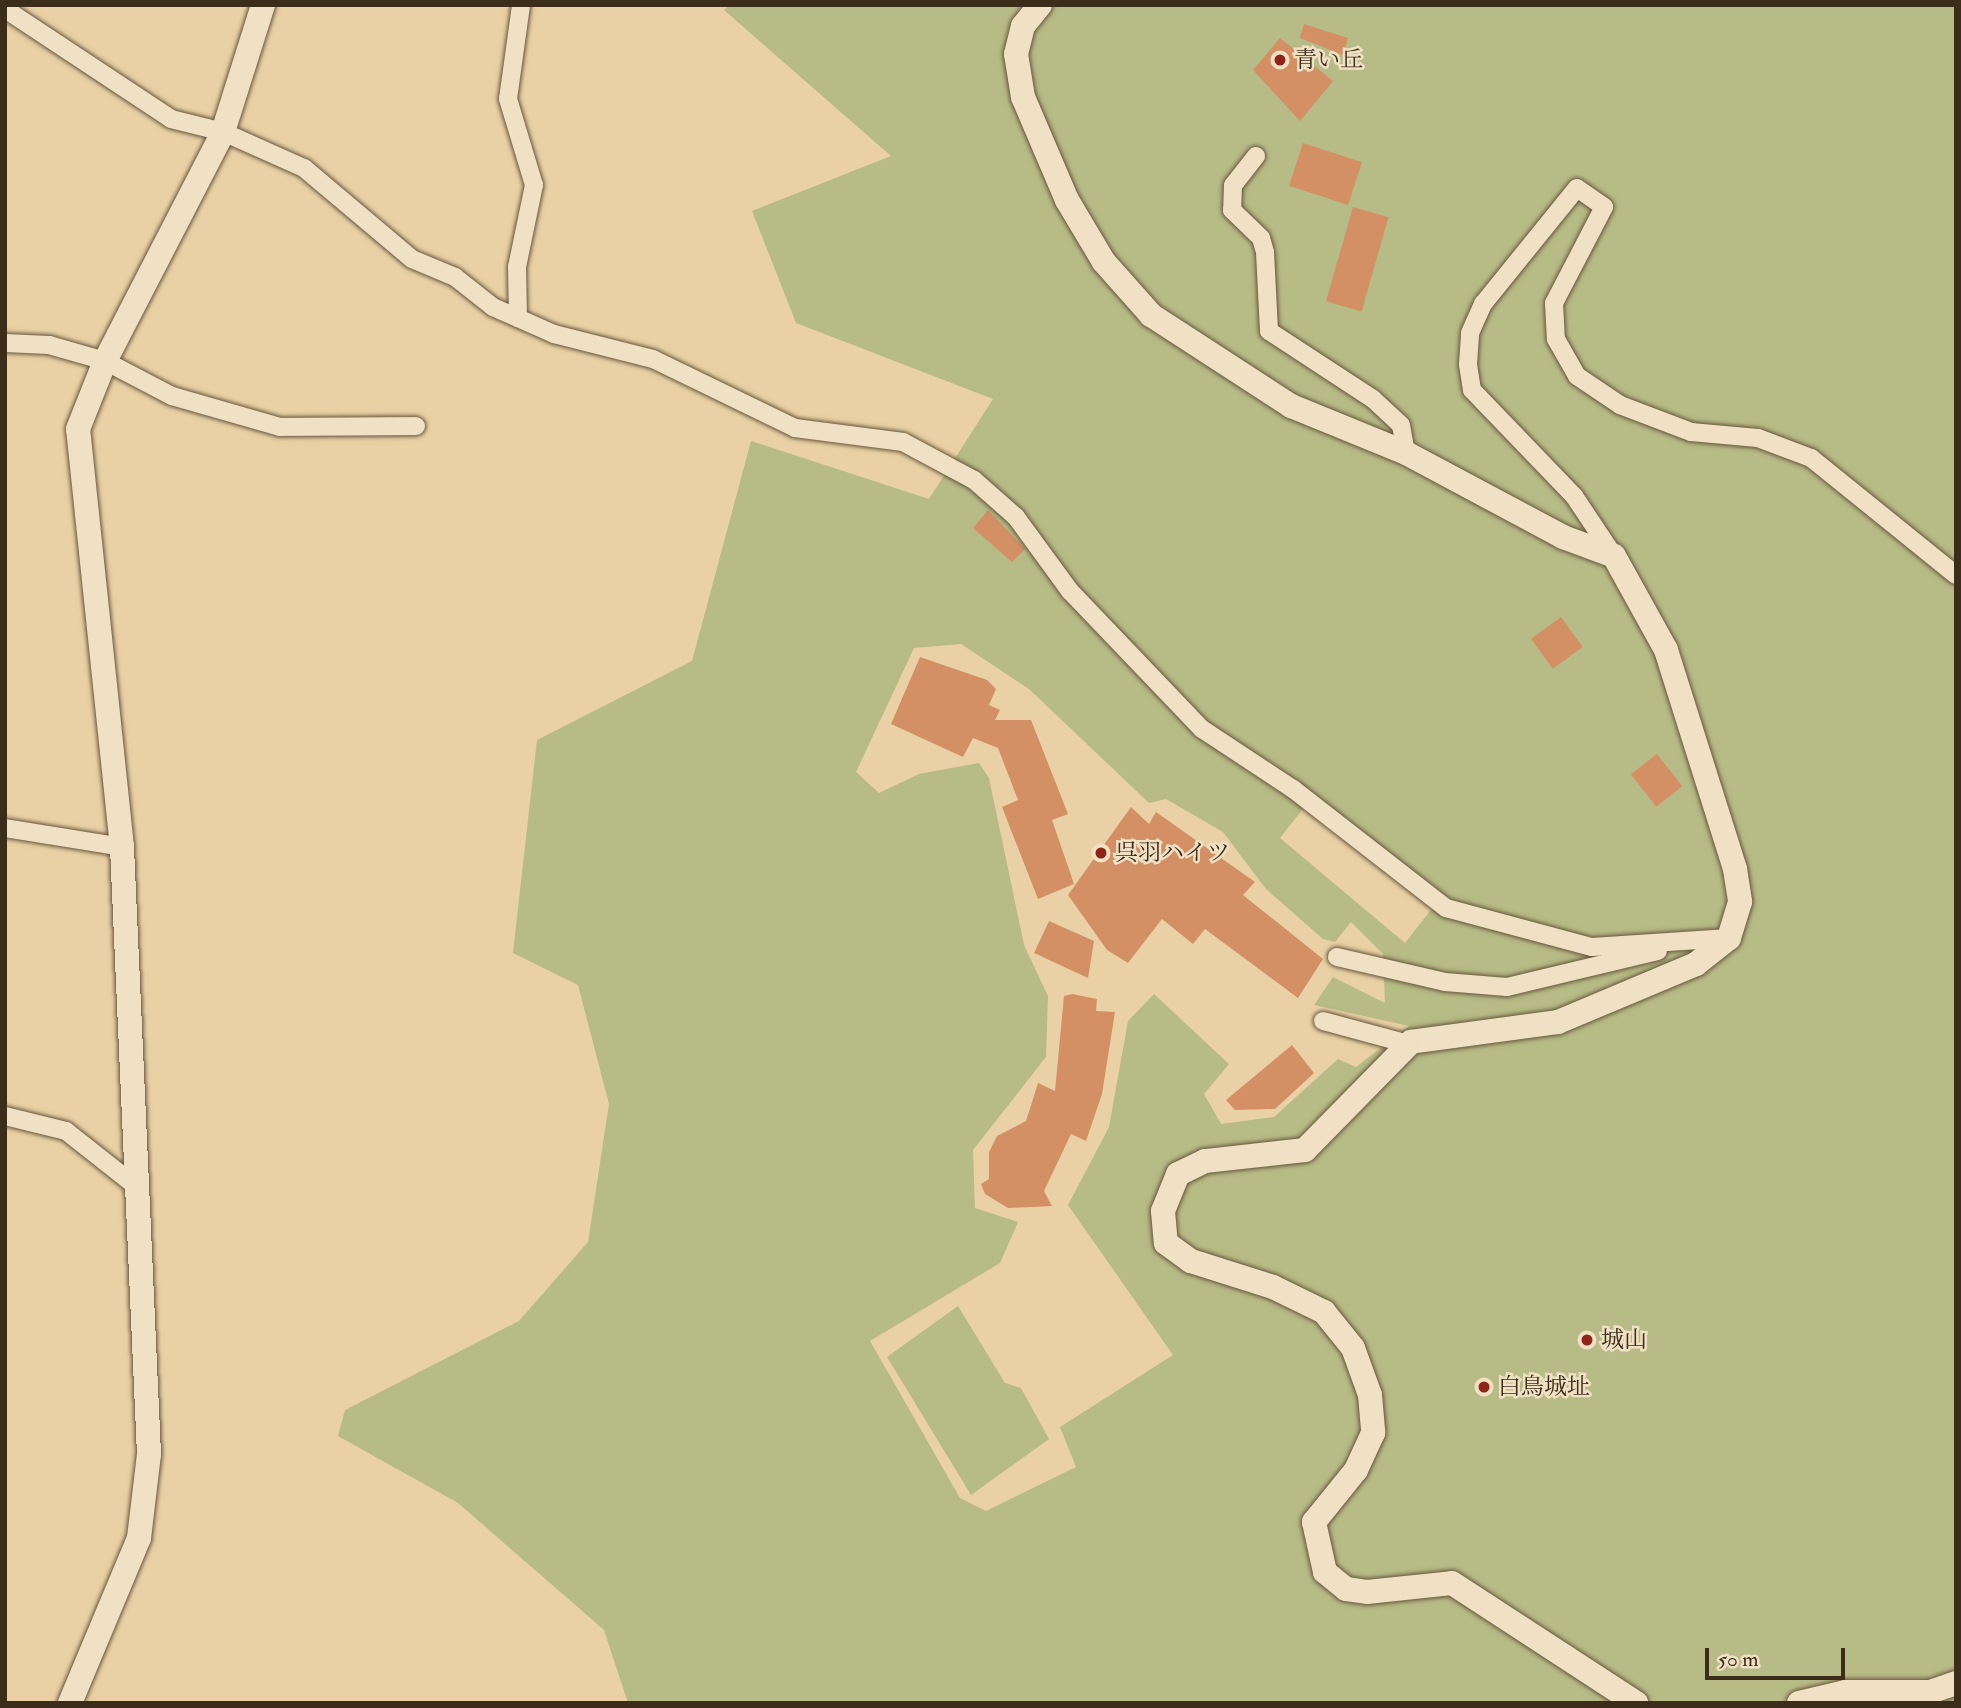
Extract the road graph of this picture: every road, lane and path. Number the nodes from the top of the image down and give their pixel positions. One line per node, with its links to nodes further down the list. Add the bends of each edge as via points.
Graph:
1 (263, 5): 5 (street)
2 (521, 5): 7 (street, via 508,99 534,185 517,267)
3 (1040, 5): 11 (street, via 1023,26 1016,54 1023,97 1067,200 1104,262 1151,315 1221,362 1291,406)
4 (5, 9): 5 (street, via 171,118)
5 (223, 132): 7 (street, via 304,168 412,260 454,277); 9 (street)
6 (1256, 156): 11 (street, via 1233,185 1232,210 1265,252 1269,331 1373,399 1401,425)
7 (518, 318): 17 (street, via 653,359 795,428 903,442 974,480 1016,517 1070,591 1202,730 1293,789 1446,908 1592,947)
8 (5, 343): 9 (street, via 49,345)
9 (105, 361): 10 (street, via 172,396 280,427); 15 (street, via 78,429)
10 (416, 426)
11 (1406, 453): 12 (street, via 1563,537)
12 (1614, 556): 13 (street, via 1574,496 1472,390 1468,364 1469,333 1483,304 1577,188 1604,208 1554,303 1556,339 1577,376 1620,405 1691,432 1758,438 1811,458); 16 (street, via 1666,650 1723,816 1740,902)
13 (1956, 575)
14 (5, 828): 15 (street)
15 (122, 847): 22 (street)
16 (1729, 937): 17 (street); 20 (street, via 1696,964 1558,1022)
17 (1674, 943): 18 (street, via 1635,961 1507,987 1445,982)
18 (1337, 957)
19 (1323, 1020): 20 (street)
20 (1408, 1044): 25 (street, via 1305,1150 1205,1161 1178,1174 1163,1211 1166,1243 1191,1261 1273,1287 1324,1312 1353,1348 1370,1395 1373,1433 1356,1470 1314,1522 1325,1572 1346,1589 1367,1592 1452,1583)
21 (5, 1116): 22 (street, via 66,1131)
22 (137, 1187): 24 (street, via 145,1499 117,1604)
23 (1956, 1683): 26 (street, via 1930,1692 1845,1692)
24 (70, 1703)
25 (1636, 1703)
26 (1799, 1703)

